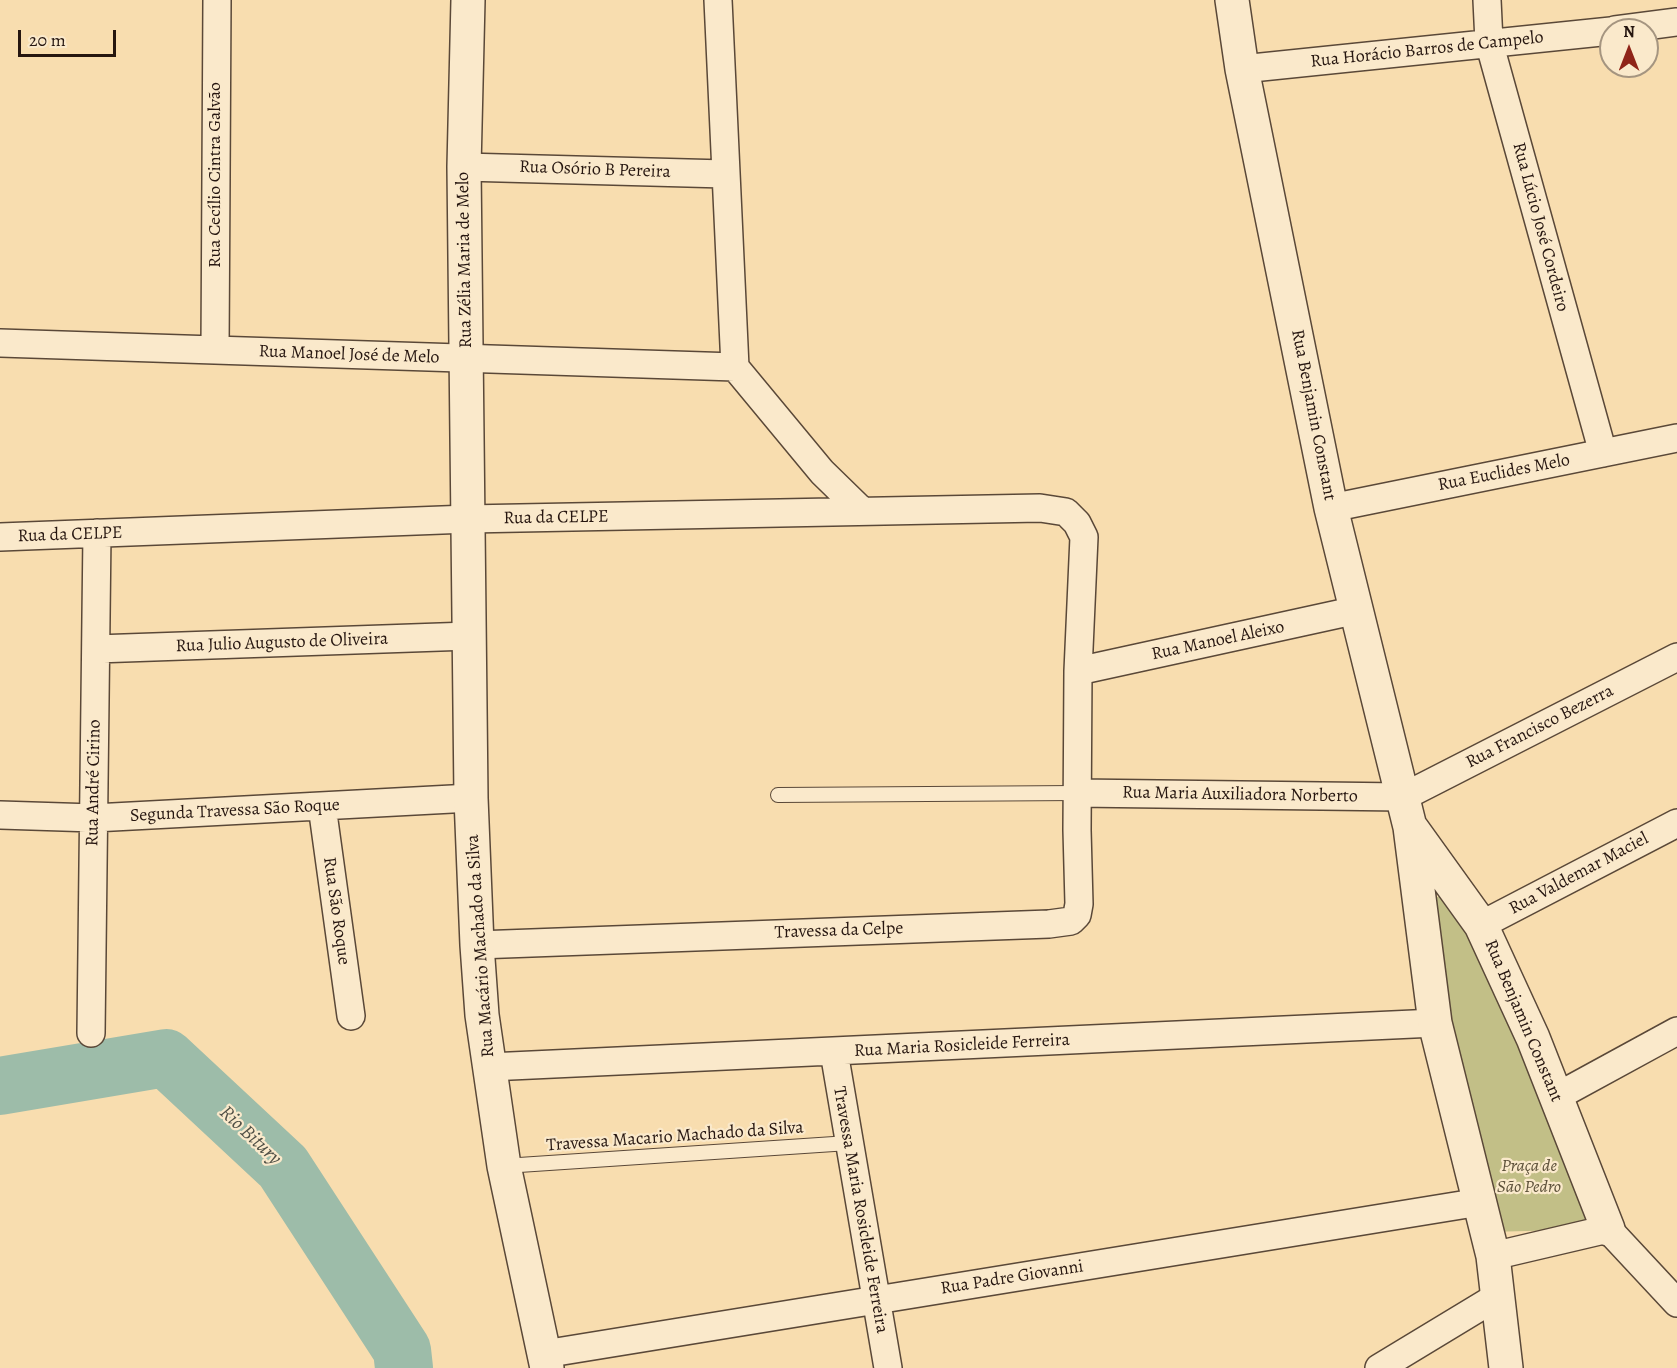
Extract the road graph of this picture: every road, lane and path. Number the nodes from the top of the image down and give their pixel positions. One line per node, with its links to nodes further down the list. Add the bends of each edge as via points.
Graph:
1 (217, 0): 14 (street, Rua Cecílio Cintra Galvão)
2 (468, 0): 11 (street, Rua Zélia Maria de Melo)
3 (718, 0): 12 (street)
4 (1232, 0): 10 (street, Rua Benjamin Constant)
5 (1487, 0): 9 (street, Rua Lúcio José Cordeiro)
6 (1677, 22): 7 (street, Rua Horácio Barros de Campelo)
7 (1659, 24)
8 (1599, 31): 9 (street, Rua Horácio Barros de Campelo)
9 (1490, 42): 10 (street, Rua Horácio Barros de Campelo); 18 (street, Rua Lúcio José Cordeiro)
10 (1242, 69): 19 (street, Rua Benjamin Constant)
11 (464, 167): 12 (street, Rua Osório B Pereira); 15 (street, Rua Zélia Maria de Melo)
12 (725, 174): 16 (street)
13 (0, 343): 14 (street, Rua Manoel José de Melo)
14 (215, 350): 15 (street, Rua Manoel José de Melo)
15 (466, 358): 16 (street, Rua Manoel José de Melo); 21 (street, Rua Zélia Maria de Melo)
16 (735, 367): 20 (street, via 822,471)
17 (1677, 438): 18 (street, Rua Euclides Melo)
18 (1603, 453): 19 (street, Rua Euclides Melo)
19 (1331, 508): 24 (street, Rua Benjamin Constant)
20 (862, 511): 21 (street, Rua da CELPE); 28 (street, Rua da CELPE, via 1040,508 1066,512 1081,531 1083,551)
21 (468, 519): 22 (street, Rua da CELPE); 25 (street, Rua Macário Machado da Silva)
22 (97, 533): 23 (street, Rua da CELPE); 26 (street, Rua André Cirino)
23 (0, 537)
24 (1357, 610): 28 (street, Rua Manoel Aleixo); 33 (street, Rua Benjamin Constant)
25 (469, 636): 26 (street, Rua Julio Augusto de Oliveira); 31 (street, Rua Macário Machado da Silva)
26 (96, 649): 35 (street, Rua André Cirino)
27 (1677, 657): 33 (street, Rua Francisco Bezerra)
28 (1078, 671): 29 (street)
29 (1077, 793): 30 (lane); 33 (street, Rua Maria Auxiliadora Norberto); 38 (street, Travessa da Celpe, via 1079,904 1071,921)
30 (778, 795)
31 (471, 798): 32 (street, Segunda Travessa São Roque); 38 (street, Rua Macário Machado da Silva)
32 (322, 806): 35 (street, Segunda Travessa São Roque); 39 (street, Rua São Roque)
33 (1406, 812): 37 (street, Rua Benjamin Constant); 40 (street, Rua Benjamin Constant)
34 (0, 815): 35 (street, Segunda Travessa São Roque)
35 (94, 818): 42 (street, Rua André Cirino)
36 (1677, 824): 37 (street, Rua Valdemar Maciel)
37 (1481, 925): 45 (street, Rua Benjamin Constant)
38 (477, 945): 44 (street, Rua Macário Machado da Silva)
39 (351, 1016)
40 (1435, 1023): 43 (street, Rua Maria Rosicleide Ferreira); 48 (street, Rua Benjamin Constant)
41 (1677, 1031): 45 (street)
42 (91, 1033)
43 (834, 1052): 44 (street, Rua Maria Rosicleide Ferreira); 46 (street, Travessa Maria Rosicleide Ferreira)
44 (489, 1067): 47 (street, Rua Macário Machado da Silva)
45 (1556, 1097): 49 (street, Rua Benjamin Constant)
46 (849, 1143): 47 (lane, Travessa Macario Machado da Silva); 52 (street, Travessa Maria Rosicleide Ferreira)
47 (504, 1166): 54 (street, Rua Macário Machado da Silva)
48 (1480, 1202): 50 (street, Rua Benjamin Constant); 52 (street, Rua Padre Giovanni)
49 (1608, 1229): 50 (street); 53 (street)
50 (1493, 1256): 51 (street, Rua Benjamin Constant)
51 (1498, 1296): 56 (street); 57 (street, Rua Benjamin Constant)
52 (875, 1300): 54 (street, Rua Padre Giovanni); 55 (street, Travessa Maria Rosicleide Ferreira)
53 (1677, 1303)
54 (545, 1361)
55 (888, 1368)
56 (1379, 1368)
57 (1506, 1368)

